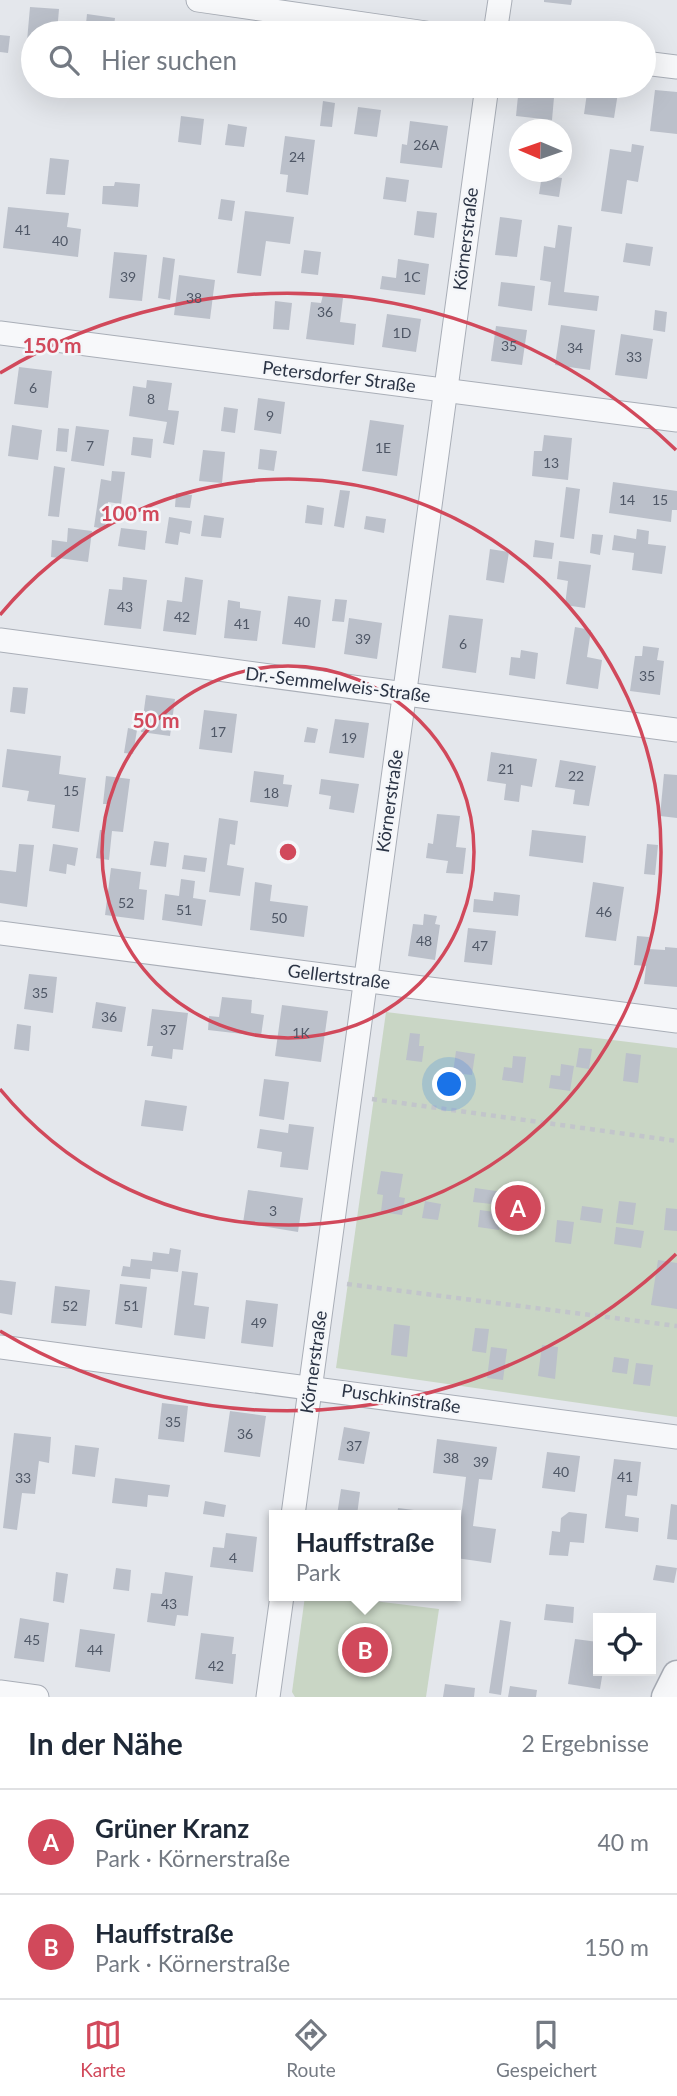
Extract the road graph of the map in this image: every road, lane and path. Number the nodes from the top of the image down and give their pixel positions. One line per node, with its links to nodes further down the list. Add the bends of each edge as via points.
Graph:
1 (198, 0): 3 (street)
2 (499, 0): 4 (street)
3 (343, 21)
4 (496, 21)
5 (656, 65): 6 (street)
6 (677, 68)
7 (485, 98): 9 (street, Körnerstraße)
8 (0, 333): 9 (street, Petersdorfer Straße)
9 (446, 390): 10 (street, Petersdorfer Straße); 12 (street, Körnerstraße)
10 (677, 421)
11 (0, 640): 12 (street, Dr.-Semmelweis-Straße)
12 (405, 693): 13 (street, Dr.-Semmelweis-Straße); 15 (street, Körnerstraße)
13 (677, 730)
14 (0, 933): 15 (street, Gellertstraße)
15 (366, 980): 16 (street, Gellertstraße); 17 (street, Körnerstraße)
16 (677, 1021)
17 (350, 1097): 18 (path); 19 (street, Körnerstraße)
18 (677, 1140)
19 (325, 1281): 20 (path); 22 (street, Körnerstraße)
20 (677, 1326)
21 (0, 1348): 22 (street, Puschkinstraße)
22 (311, 1387): 23 (street, Puschkinstraße); 24 (street, Körnerstraße)
23 (677, 1437)
24 (294, 1510)
25 (281, 1601): 29 (street)
26 (677, 1675): 30 (street)
27 (0, 1692): 28 (street)
28 (37, 1697)
29 (268, 1697)
30 (666, 1697)

